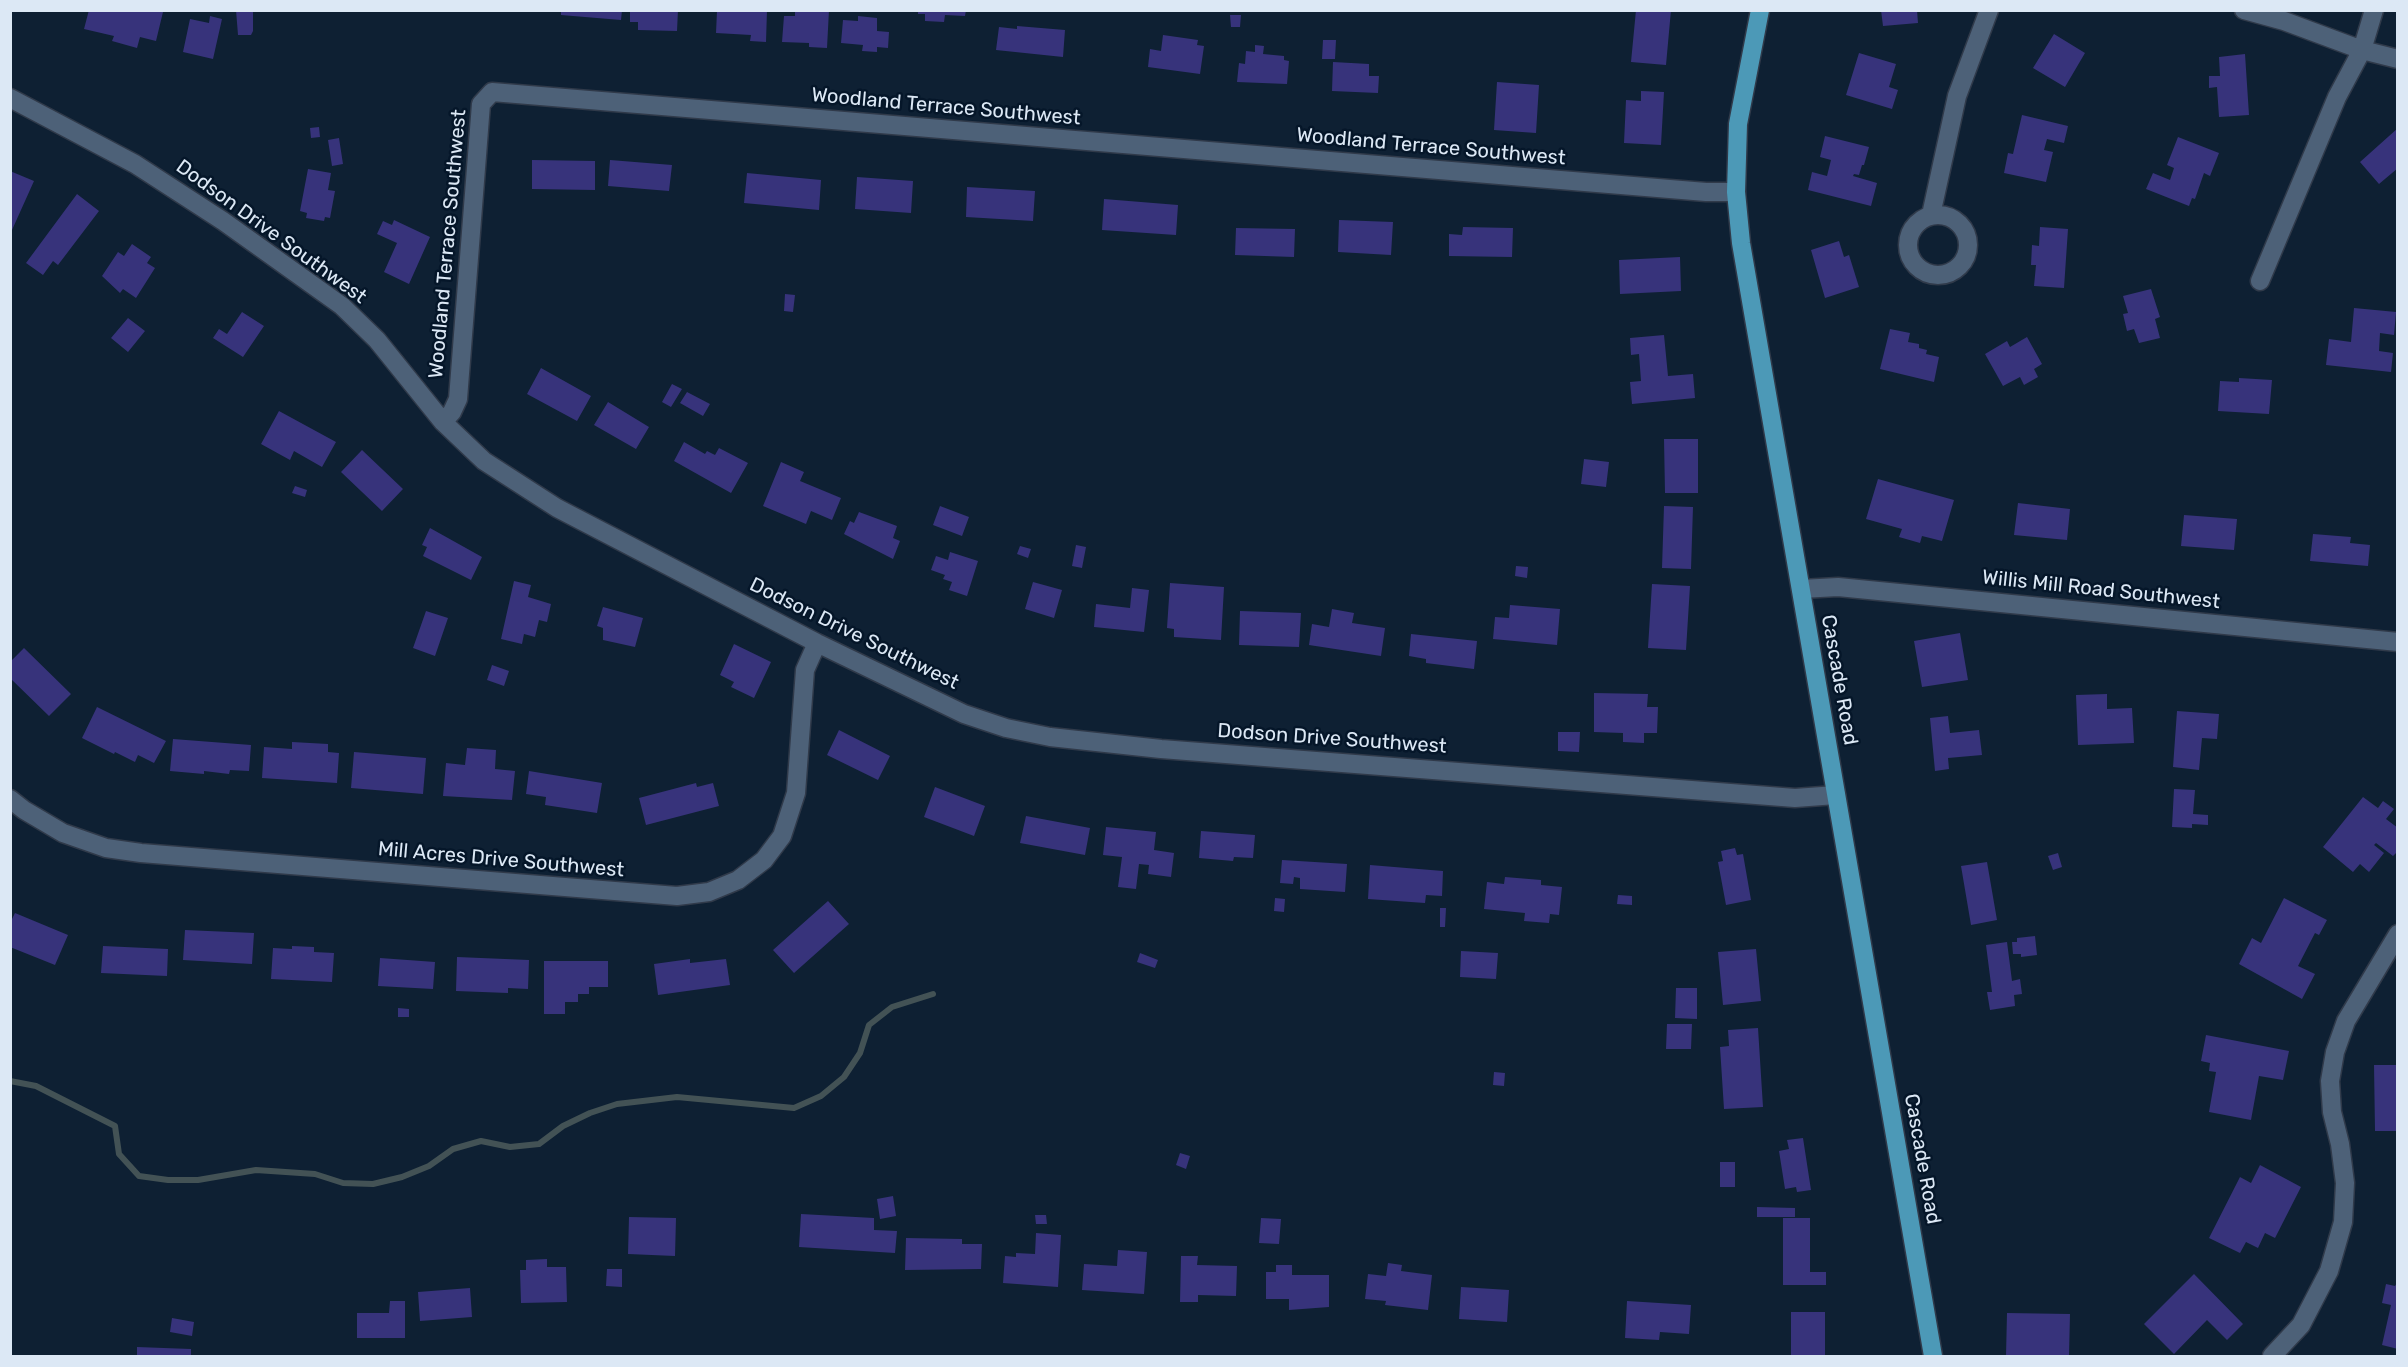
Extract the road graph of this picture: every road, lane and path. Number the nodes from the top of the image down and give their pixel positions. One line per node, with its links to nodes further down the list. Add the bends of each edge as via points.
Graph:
1 (1760, 10): 8 (main road, Cascade Road, via 1738,124)
2 (1989, 10): 9 (street, via 1957,96)
3 (2244, 10): 5 (street)
4 (2374, 10): 5 (street)
5 (2362, 50): 6 (street); 10 (street, via 2337,97)
6 (2397, 58)
7 (10, 98): 11 (street, Dodson Drive Southwest, via 135,164 223,220 342,306 376,340)
8 (1736, 192): 11 (street, Woodland Terrace Southwest, via 492,93 481,104 458,399); 12 (main road, Cascade Road, via 1741,243)
9 (1931, 215)
10 (2260, 281)
11 (443, 422): 14 (street, Dodson Drive Southwest, via 484,461 557,508)
12 (1801, 589): 13 (street, Willis Mill Road Southwest, via 1838,587); 15 (main road, Cascade Road)
13 (2397, 642)
14 (817, 643): 15 (street, Dodson Drive Southwest, via 964,714 1050,737 1795,798); 16 (street, Mill Acres Drive Southwest, via 805,670 796,793 782,836 764,860 738,880 709,892 677,896 141,854 106,848 63,833)
15 (1836, 795): 18 (main road, Cascade Road)
16 (10, 799)
17 (2397, 934): 19 (street, via 2346,1021 2335,1052 2330,1081 2332,1112 2345,1183 2343,1222 2329,1271 2301,1325)
18 (1933, 1356)
19 (2272, 1356)

